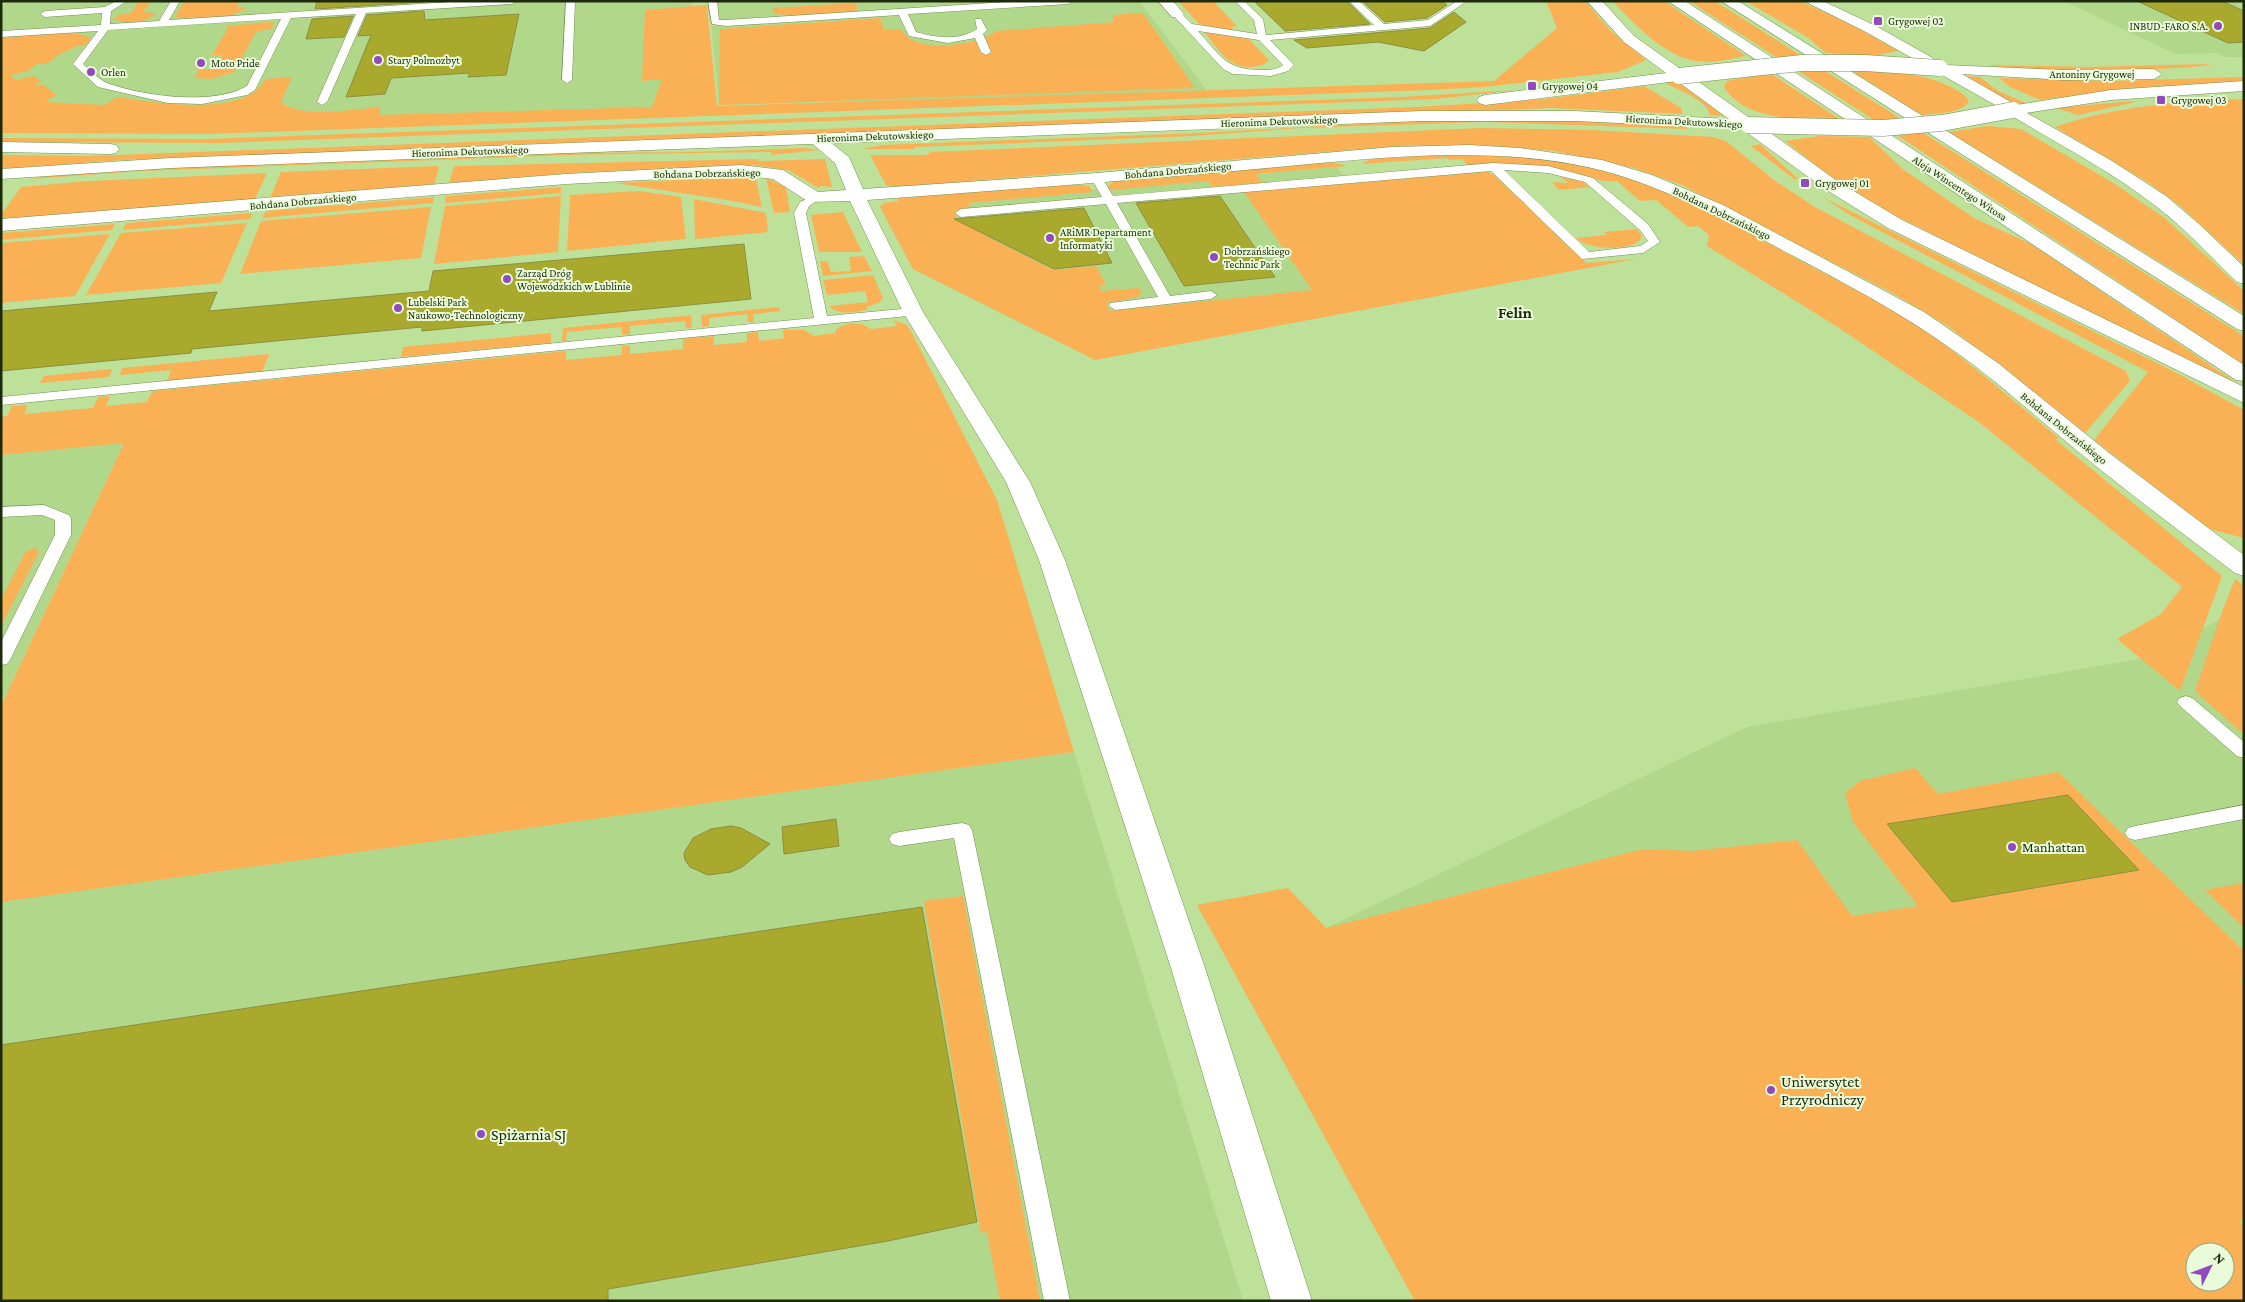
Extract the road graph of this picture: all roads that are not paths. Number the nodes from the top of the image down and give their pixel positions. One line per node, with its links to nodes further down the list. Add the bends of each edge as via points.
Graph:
1 (123, 1): 16 (lane)
2 (176, 1): 24 (lane)
3 (512, 1): 17 (lane)
4 (571, 1): 37 (lane)
5 (712, 1): 19 (lane, via 715,22 726,23)
6 (913, 1): 18 (lane)
7 (1068, 1): 18 (lane)
8 (1165, 1): 21 (street)
9 (1239, 1): 30 (lane, via 1258,19)
10 (1353, 1): 26 (lane)
11 (1463, 1): 26 (lane, via 1430,23)
12 (1594, 1): 36 (street, via 1629,39)
13 (1676, 1): 61 (street, Aleja Wincentego Witosa)
14 (1728, 1): 60 (street)
15 (1811, 1): 32 (street, via 1871,29)
16 (107, 10): 20 (lane); 27 (lane)
17 (362, 11): 22 (lane); 39 (lane)
18 (917, 11): 19 (lane)
19 (904, 12): 29 (lane, via 912,34 924,38 957,39)
20 (45, 14)
21 (1177, 14): 25 (lane)
22 (288, 16): 24 (lane); 27 (lane, via 251,88 222,98 185,102 102,85 78,64)
23 (978, 21): 29 (lane, via 982,30)
24 (162, 24): 27 (lane)
25 (1190, 27): 30 (lane); 30 (lane, via 1226,67 1237,72 1285,69 1289,65)
26 (1382, 27): 30 (lane)
27 (105, 28): 28 (lane)
28 (1, 34)
29 (978, 34): 31 (lane)
30 (1262, 38)
31 (986, 52)
32 (1940, 68): 35 (street, Antoniny Grygowej, via 2064,75); 36 (street, Antoniny Grygowej, bridge, via 1802,63); 40 (street)
33 (2244, 71): 34 (street)
34 (2217, 72)
35 (2173, 74)
36 (1680, 76): 41 (street); 44 (street, Hieronima Dekutowskiego, via 1536,95 1411,105 180,149)
37 (567, 80)
38 (2244, 86): 40 (street, Antoniny Grygowej, via 2120,94)
39 (322, 102)
40 (2013, 110): 41 (street, Antoniny Grygowej, bridge, via 1942,123 1884,128); 54 (street, via 2160,200)
41 (1748, 125): 42 (street, Hieronima Dekutowskiego, via 1575,116 1456,116); 62 (street, via 1836,189 1895,224)
42 (862, 137): 43 (street, Hieronima Dekutowskiego); 45 (street)
43 (815, 139): 45 (street); 47 (street, Hieronima Dekutowskiego, via 171,162)
44 (1, 148)
45 (843, 161): 49 (street)
46 (1493, 166): 46 (lane, via 1558,172 1589,180 1648,231 1654,242 1643,249 1586,256); 51 (lane)
47 (1, 174)
48 (1096, 178): 49 (street, Bohdana Dobrzańskiego); 51 (lane); 65 (street, Bohdana Dobrzańskiego, via 1437,150 1560,158 1639,176 1707,203 1922,320 1990,368)
49 (856, 197): 50 (street, Bohdana Dobrzańskiego); 58 (street)
50 (815, 198): 53 (street, Bohdana Dobrzańskiego, via 777,174 741,170 566,180); 59 (lane, via 804,204 800,213)
51 (1108, 200): 52 (lane); 56 (lane)
52 (961, 213)
53 (1, 225)
54 (2244, 278)
55 (1211, 295): 56 (lane)
56 (1166, 300): 57 (lane)
57 (1115, 306)
58 (913, 312): 59 (lane); 73 (street, via 1018,482 1052,560 1188,968)
59 (821, 320): 63 (lane)
60 (2244, 326)
61 (2244, 374)
62 (2244, 396)
63 (1, 401)
64 (1, 512): 66 (lane, via 44,510 63,518 65,525)
65 (2244, 568)
66 (1, 660)
67 (2186, 702): 68 (lane)
68 (2244, 752)
69 (2244, 812): 70 (lane)
70 (2135, 833)
71 (899, 838): 72 (lane, via 962,830)
72 (1057, 1301)
73 (1292, 1301)

